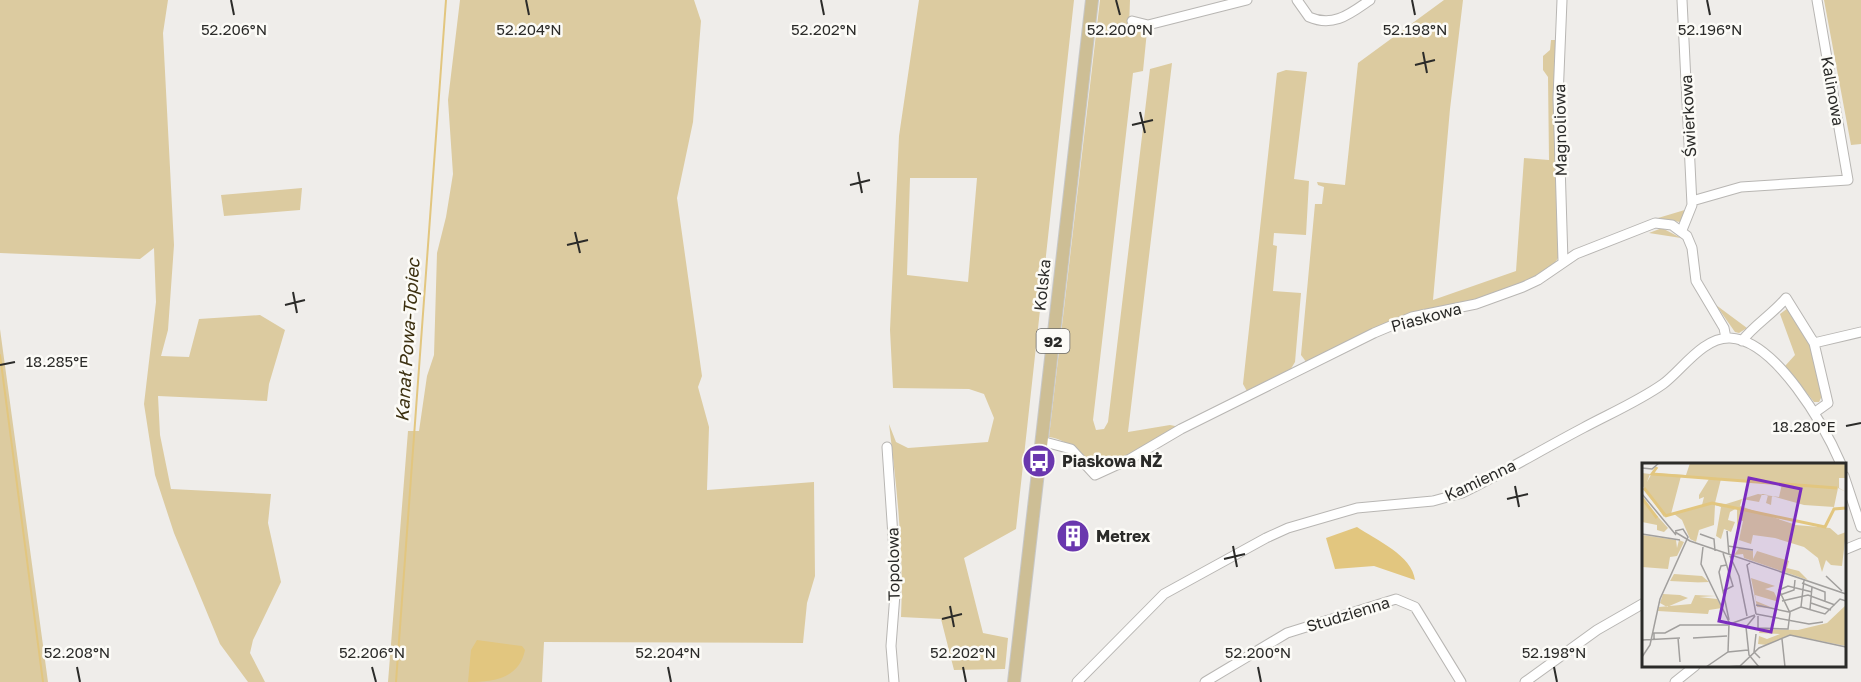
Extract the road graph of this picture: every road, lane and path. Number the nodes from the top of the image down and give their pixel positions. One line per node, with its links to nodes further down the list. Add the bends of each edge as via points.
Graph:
1 (1092, 0): 17 (main road, Kolska / 92)
2 (1247, 0): 8 (street, via 1148,25)
3 (1297, 0): 4 (street, via 1310,17 1332,21 1345,18)
4 (1370, 0)
5 (1562, 0): 11 (street, Magnoliowa, via 1558,98)
6 (1682, 0): 9 (street, Świerkowa)
7 (1817, 0): 9 (street, Kalinowa, via 1847,182 1741,187)
8 (1132, 21)
9 (1692, 201): 10 (street, Świerkowa)
10 (1682, 231): 11 (street, Piaskowa, via 1655,223); 13 (street, via 1691,244 1698,288 1724,328)
11 (1563, 261): 17 (street, Piaskowa, via 1523,287 1476,304 1412,317 1374,333 1095,475 1071,449)
12 (1861, 332): 15 (street)
13 (1726, 338): 14 (street); 26 (street, Kamienna, via 1708,345 1654,389 1462,493 1433,501 1357,508 1288,528 1259,541 1164,594)
14 (1742, 341): 15 (street, via 1786,298); 16 (street, via 1774,363)
15 (1814, 343): 16 (street, via 1828,403)
16 (1814, 412): 19 (street)
17 (1041, 441): 28 (main road, Kolska / 92)
18 (887, 447): 27 (street, Topolowa, via 896,581 891,646)
19 (1839, 463)
20 (1846, 479): 21 (street)
21 (1861, 527)
22 (1861, 543): 23 (street)
23 (1846, 550)
24 (1642, 604): 31 (street, via 1597,630)
25 (1694, 667): 32 (street)
26 (1084, 680)
27 (894, 682)
28 (1014, 682)
29 (1205, 682): 30 (street, Studzienna, via 1287,633 1396,599 1415,607)
30 (1461, 682)
31 (1525, 682)
32 (1675, 682)

